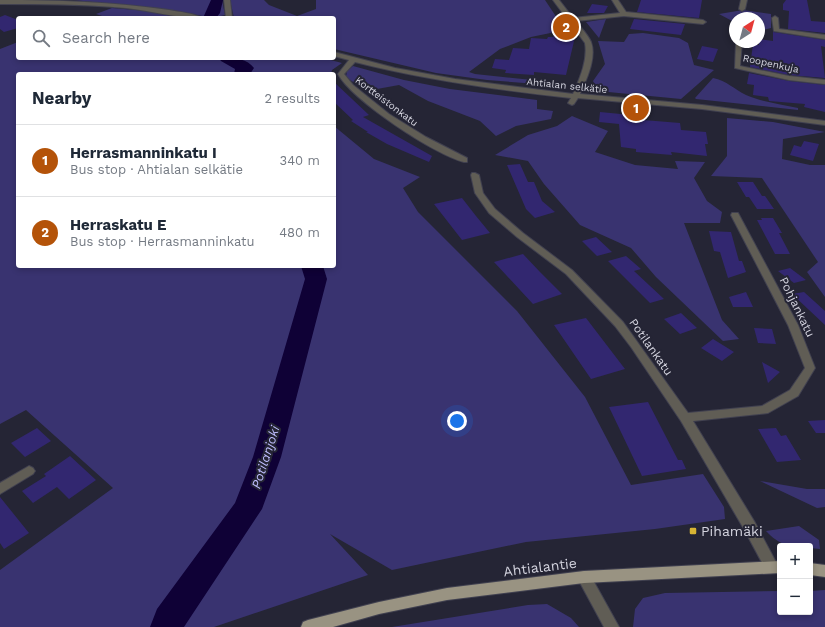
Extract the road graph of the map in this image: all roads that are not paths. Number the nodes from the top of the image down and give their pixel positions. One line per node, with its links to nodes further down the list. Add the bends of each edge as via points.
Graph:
1 (227, 0): 9 (street)
2 (556, 0): 11 (street)
3 (614, 0): 7 (street)
4 (744, 0): 6 (street)
5 (0, 2): 8 (street, via 115,5)
6 (742, 9)
7 (624, 14): 11 (street); 12 (street)
8 (189, 16)
9 (229, 16)
10 (775, 18): 13 (street, via 776,30)
11 (571, 20): 18 (street, via 588,43 588,61)
12 (703, 22)
13 (825, 37)
14 (738, 48): 17 (street, Roopenkuja, via 737,66 789,78)
15 (336, 55): 16 (street, Ahtialan selkätie)
16 (353, 60): 18 (street, Ahtialan selkätie, via 430,78); 21 (street, Kortteistonkatu, via 341,74 344,81 409,132)
17 (825, 82)
18 (576, 96): 19 (street); 20 (street, Ahtialan selkätie)
19 (572, 103)
20 (825, 123)
21 (464, 160)
22 (476, 175): 24 (street, Potilankatu, via 479,193 492,211 520,236 569,272 619,324)
23 (735, 215): 24 (street, Pohjankatu, via 793,325 810,368 794,393 764,410)
24 (685, 418): 27 (street, Potilankatu)
25 (29, 471): 26 (street)
26 (0, 489)
27 (775, 566): 30 (main road, Ahtialantie)
28 (813, 569): 29 (main road)
29 (825, 571)
30 (584, 577): 31 (main road, Ahtialantie, via 447,594 379,608); 32 (street)
31 (308, 627)
32 (612, 627)

